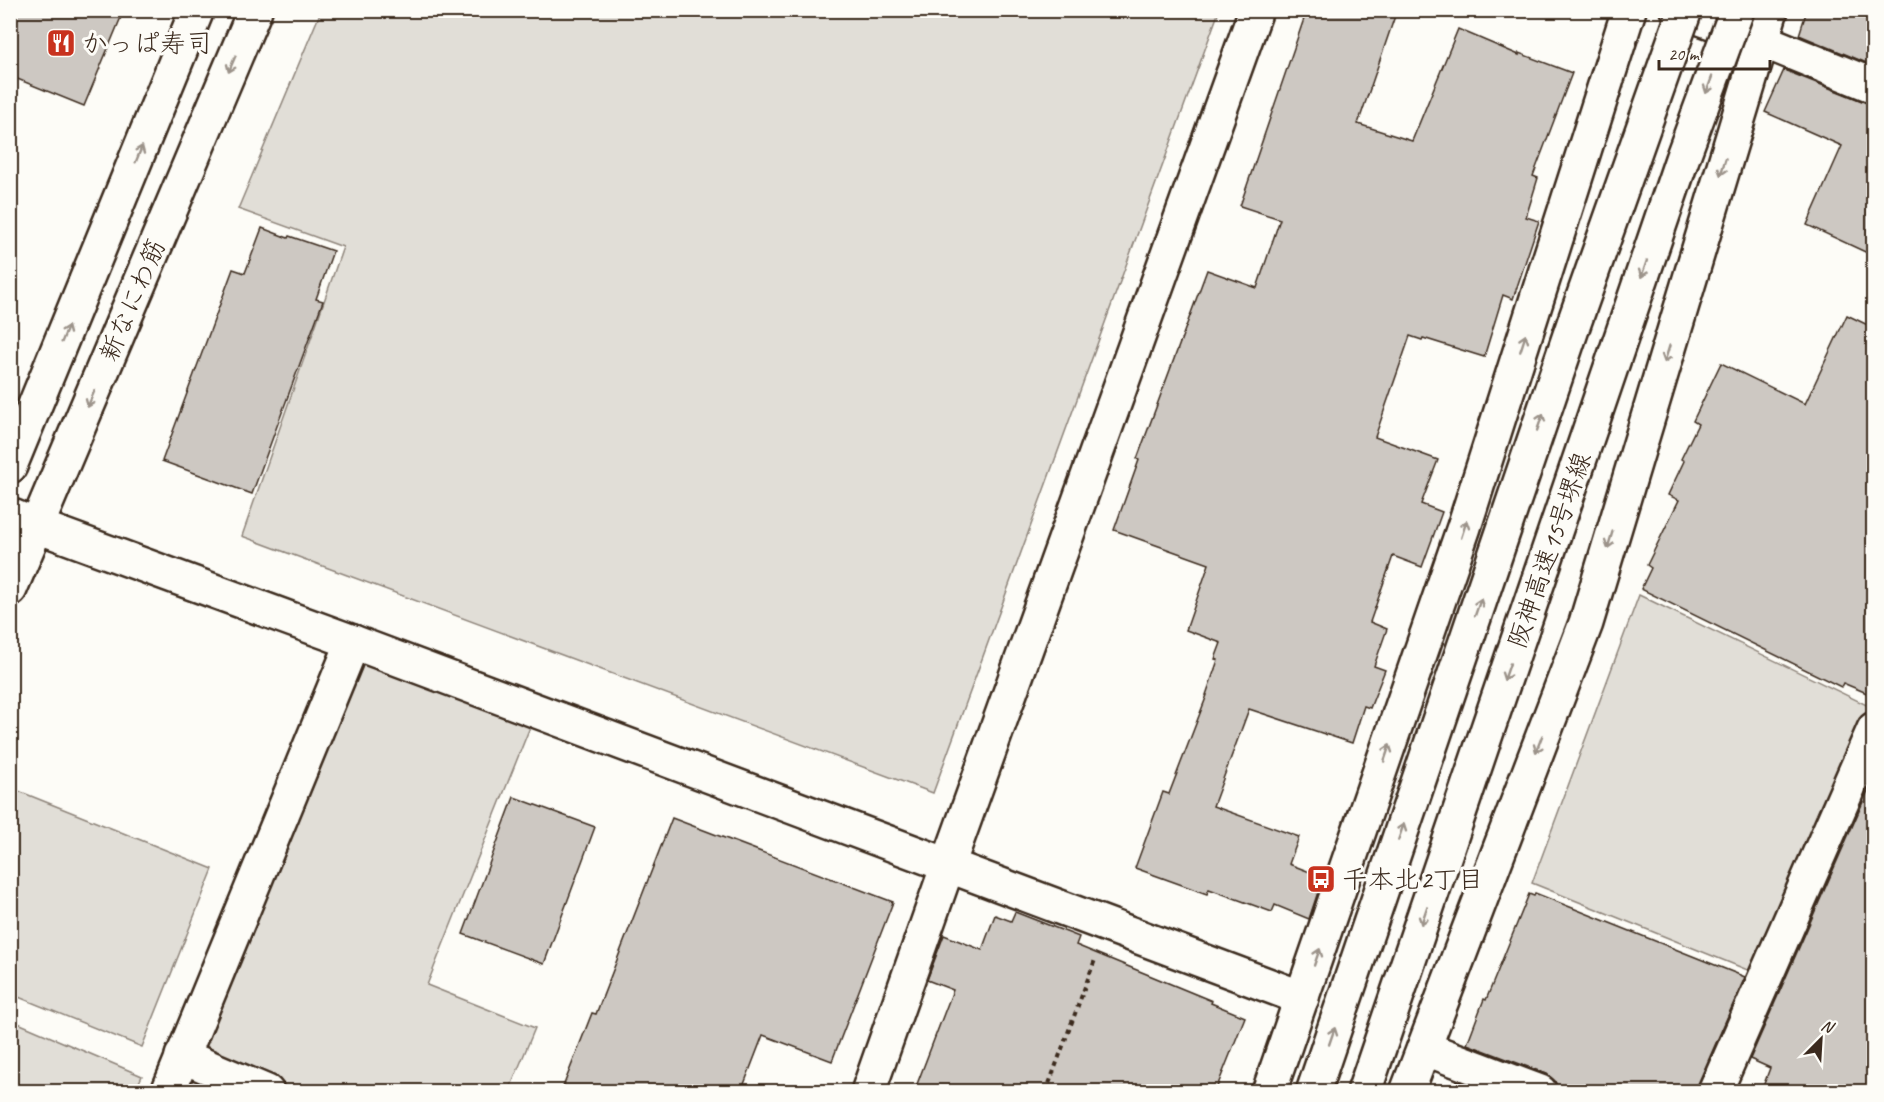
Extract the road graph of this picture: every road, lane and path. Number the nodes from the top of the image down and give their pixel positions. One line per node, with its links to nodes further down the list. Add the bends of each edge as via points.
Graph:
1 (197, 10): 10 (main road, 新なにわ筋, one-way to 1)
2 (255, 10): 11 (main road, 新なにわ筋, one-way to 11)
3 (1256, 10): 15 (main road)
4 (1629, 10): 17 (main road, one-way to 4, via 1464,527)
5 (1678, 10): 8 (main road)
6 (1685, 10): 25 (main road, 阪神高速15号堺線, one-way to 6, bridge, via 1574,323)
7 (1737, 10): 26 (main road, 阪神高速15号堺線, one-way to 26, bridge, via 1678,170)
8 (1766, 25): 9 (main road); 18 (main road, one-way to 18, via 1586,623)
9 (1874, 86)
10 (10, 466)
11 (24, 520): 12 (main road, 新なにわ筋); 13 (main road)
12 (10, 589)
13 (353, 642): 15 (main road); 19 (main road)
14 (1874, 729): 29 (main road)
15 (948, 866): 16 (main road); 22 (main road)
16 (1108, 926): 17 (main road); 23 (path)
17 (1302, 998): 24 (main road)
18 (1424, 1048): 27 (main road); 28 (main road)
19 (182, 1056): 20 (main road); 21 (main road)
20 (168, 1092)
21 (267, 1092)
22 (868, 1092)
23 (1046, 1092)
24 (1269, 1092)
25 (1313, 1092)
26 (1364, 1092)
27 (1407, 1092)
28 (1540, 1092)
29 (1715, 1092)

